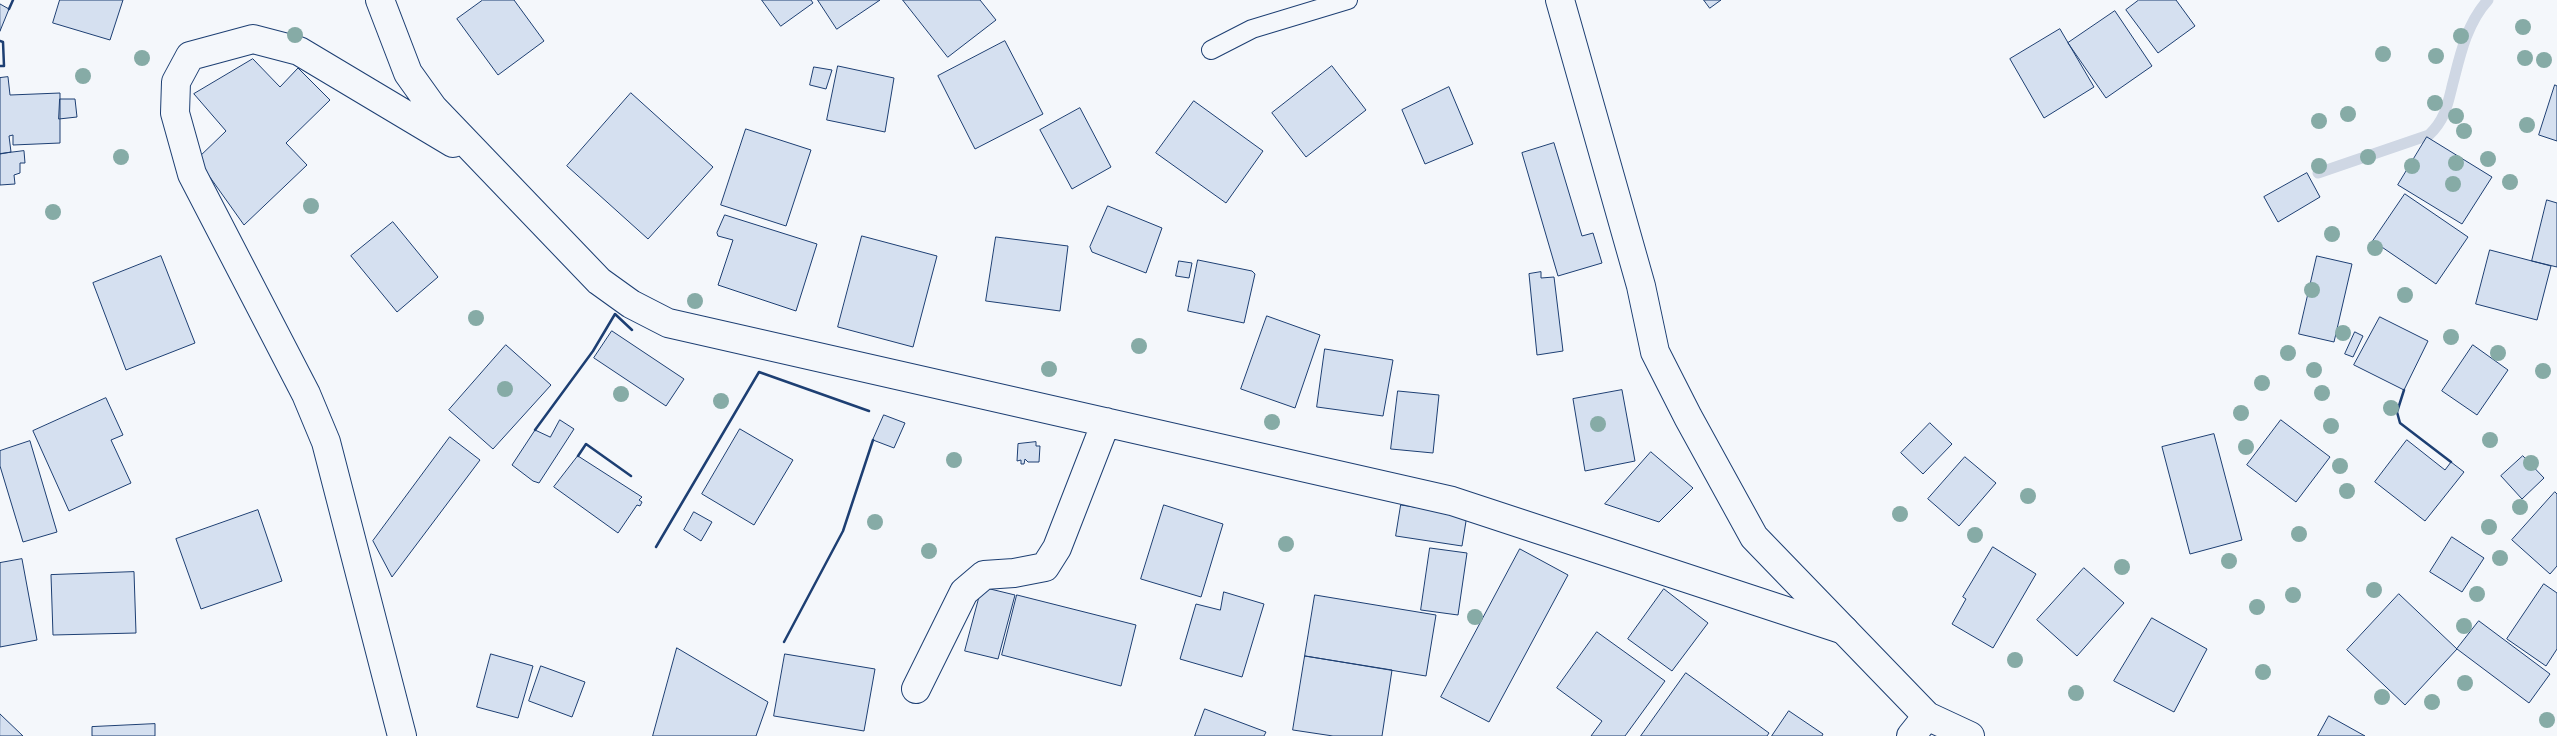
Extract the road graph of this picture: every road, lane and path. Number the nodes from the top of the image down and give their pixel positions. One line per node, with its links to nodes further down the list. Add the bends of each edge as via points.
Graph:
1 (380, 0): 5 (street, via 408,73 434,108)
2 (1348, 0): 4 (lane, via 1252,29)
3 (1563, 1): 7 (street, via 1641,286 1655,352 1754,537)
4 (1211, 50)
5 (485, 162): 6 (street, via 599,281 631,304 668,323); 10 (street, via 299,51 253,39 190,56 176,82 175,113 192,174 306,394 326,442)
6 (1106, 422): 7 (street, via 1452,501); 8 (street, via 1057,548 1045,567 984,575 964,592)
7 (1844, 630): 9 (street)
8 (916, 689)
9 (1919, 726): 11 (street)
10 (402, 736)
11 (1970, 736)

